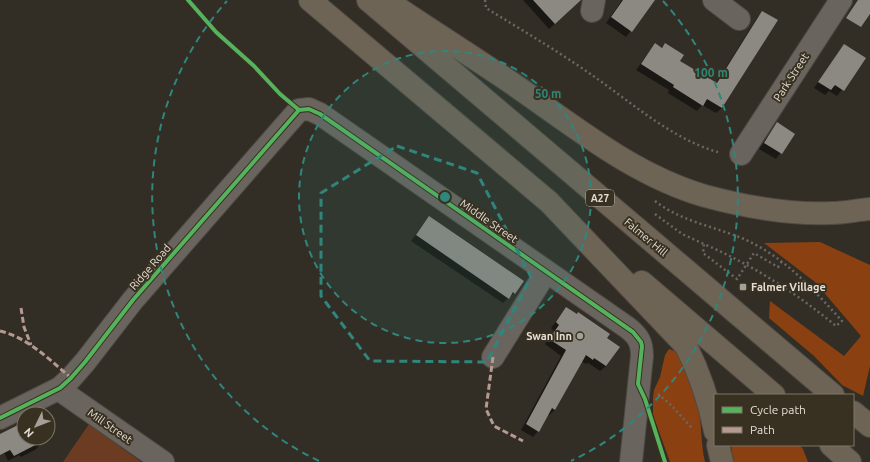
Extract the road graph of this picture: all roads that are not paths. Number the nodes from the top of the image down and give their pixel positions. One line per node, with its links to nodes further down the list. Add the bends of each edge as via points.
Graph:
1 (310, 0): 9 (highway)
2 (368, 0): 15 (highway, Falmer Hill / A27)
3 (386, 0): 10 (highway, via 603,148 644,171 704,196 744,205 798,213 835,213)
4 (714, 0): 6 (street)
5 (841, 0): 8 (street, Park Street)
6 (739, 19)
7 (299, 110): 11 (street, Middle Street, via 310,109 320,114); 13 (street, Ridge Road, via 133,300 85,362)
8 (741, 154)
9 (549, 202): 14 (highway); 19 (highway, via 686,346 704,386)
10 (870, 209)
11 (546, 272): 12 (street); 23 (street, Middle Street, via 638,337 642,346)
12 (493, 356)
13 (60, 388): 17 (street, Ridge Road); 22 (street, Mill Street)
14 (773, 394)
15 (832, 394)
16 (854, 413): 18 (highway)
17 (0, 418)
18 (870, 426)
19 (705, 432)
20 (718, 446): 24 (highway)
21 (832, 446): 25 (highway)
22 (163, 462)
23 (631, 462)
24 (722, 462)
25 (850, 462)

